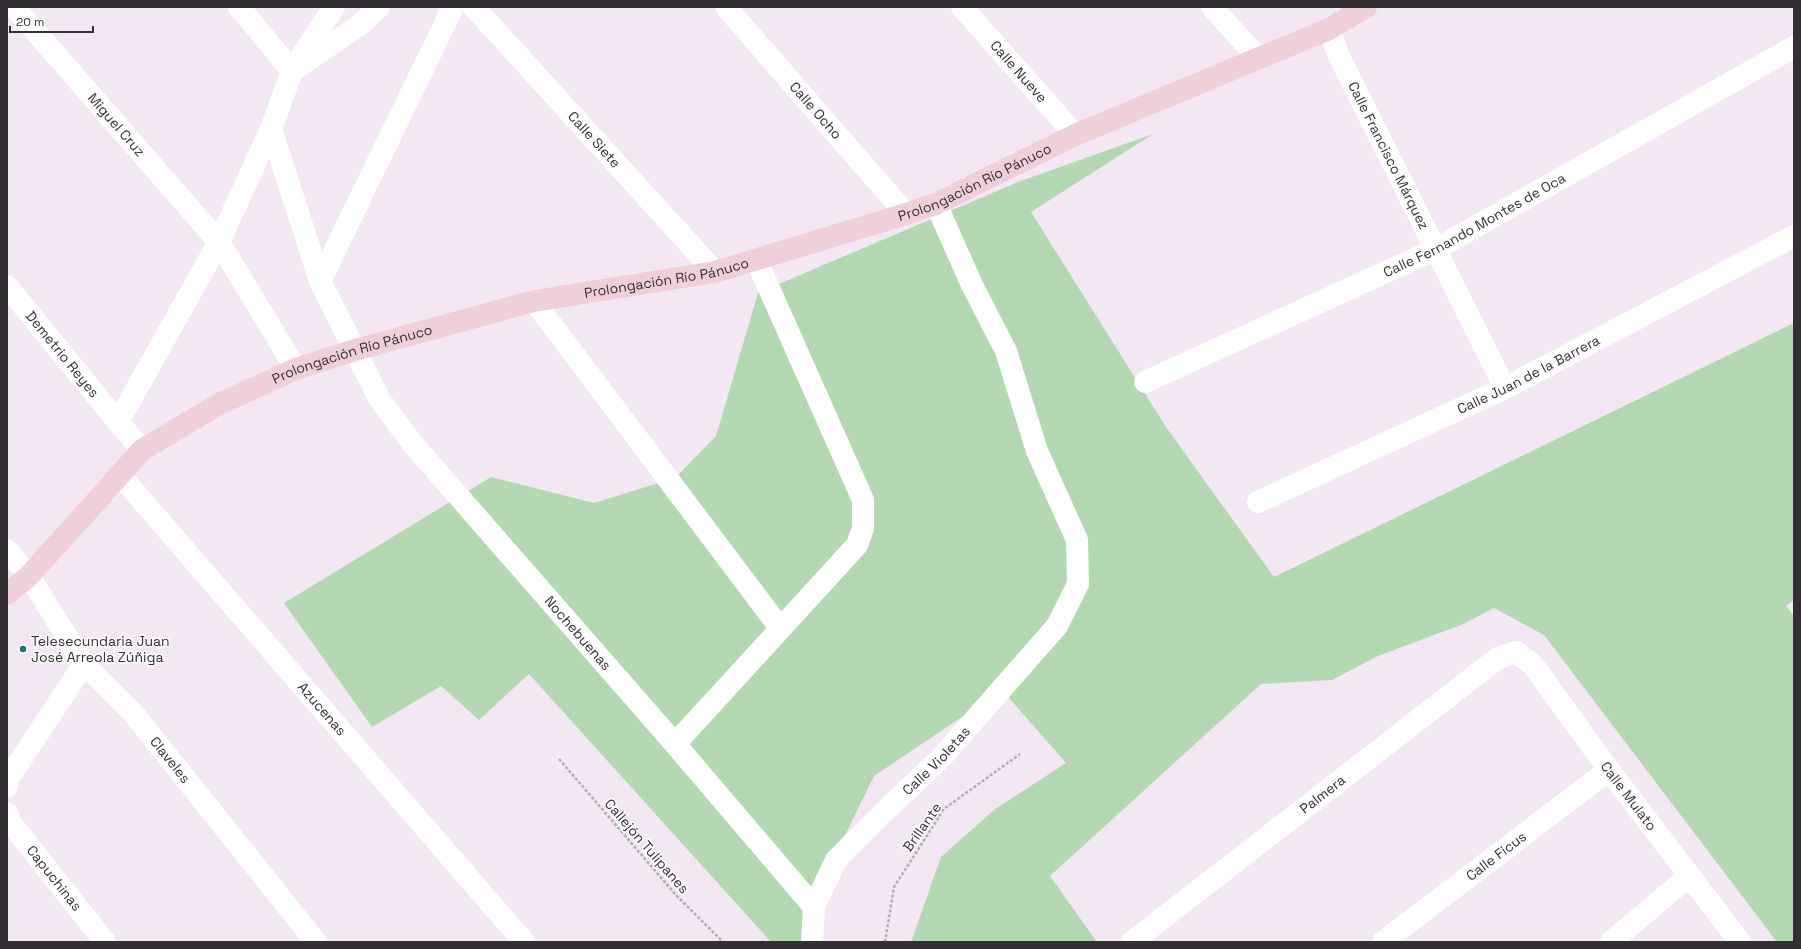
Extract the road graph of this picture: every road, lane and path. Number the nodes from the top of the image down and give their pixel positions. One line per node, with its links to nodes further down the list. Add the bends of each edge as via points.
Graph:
1 (14, 7): 20 (street, Miguel Cruz)
2 (239, 7): 14 (street)
3 (334, 7): 14 (street)
4 (379, 7): 14 (street, via 362,24)
5 (453, 7): 24 (street)
6 (474, 7): 23 (street, Calle Siete)
7 (726, 7): 18 (street, Calle Ocho)
8 (962, 7): 16 (street, Calle Nueve)
9 (1212, 7): 13 (street)
10 (1366, 7): 11 (street, Prolongación Río Pánuco)
11 (1329, 29): 13 (street, Prolongación Río Pánuco); 21 (street, Calle Francisco Márquez, via 1339,56)
12 (1794, 47): 21 (street, Calle Fernando Montes de Oca)
13 (1258, 58): 16 (street, Prolongación Río Pánuco)
14 (292, 71): 15 (street)
15 (271, 129): 20 (street); 24 (street, Nochebuenas)
16 (1075, 135): 17 (street, Prolongación Río Pánuco)
17 (936, 204): 18 (street, Prolongación Río Pánuco); 48 (street, Calle Violetas, via 972,285 1006,351 1037,451 1077,540 1078,584 1057,626 947,752 836,860)
18 (906, 214): 22 (street, Prolongación Río Pánuco)
19 (1794, 236): 30 (street, Calle Juan de la Barrera)
20 (219, 242): 28 (street, Miguel Cruz); 31 (street)
21 (1434, 250): 29 (street, Calle Fernando Montes de Oca); 30 (street, Calle Francisco Márquez)
22 (756, 259): 23 (street, Prolongación Río Pánuco); 38 (street, via 863,500 864,514 863,528 857,545)
23 (715, 272): 26 (street, Prolongación Río Pánuco)
24 (320, 281): 27 (street, Nochebuenas)
25 (7, 286): 31 (street, Demetrio Reyes)
26 (534, 301): 27 (street, Prolongación Río Pánuco); 38 (street)
27 (354, 350): 28 (street, Prolongación Río Pánuco); 41 (street, Nochebuenas, via 380,400 412,443)
28 (296, 369): 32 (street, Prolongación Río Pánuco, via 219,404)
29 (1145, 382)
30 (1505, 388): 34 (street, Calle Juan de la Barrera)
31 (118, 422): 32 (street, Demetrio Reyes)
32 (142, 450): 33 (street, Prolongación Río Pánuco)
33 (120, 475): 36 (street, Prolongación Río Pánuco); 51 (street, Azucenas)
34 (1258, 502)
35 (7, 550): 36 (street, Claveles)
36 (29, 576): 37 (street, Prolongación Río Pánuco); 40 (street, Claveles)
37 (7, 594)
38 (780, 628): 41 (street)
39 (1516, 652): 44 (street, Calle Mulato, via 1533,665); 55 (street, Palmera, via 1498,658)
40 (84, 664): 45 (street, via 8,779); 50 (street, Claveles, via 133,713)
41 (675, 744): 48 (street, Nochebuenas)
42 (1020, 754): 54 (path, Brillante, via 944,809 894,887)
43 (559, 759): 52 (path, Callejón Tulipanes, via 676,895)
44 (1609, 770): 47 (street, Calle Mulato); 56 (street, Calle Ficus)
45 (7, 787)
46 (7, 812): 49 (street, Capuchinas, via 10,822)
47 (1690, 876): 57 (street); 58 (street, Calle Mulato)
48 (814, 907): 53 (street, Calle Violetas)
49 (105, 942)
50 (316, 942)
51 (524, 942)
52 (723, 942)
53 (812, 942)
54 (885, 942)
55 (1132, 942)
56 (1383, 942)
57 (1611, 942)
58 (1740, 942)

